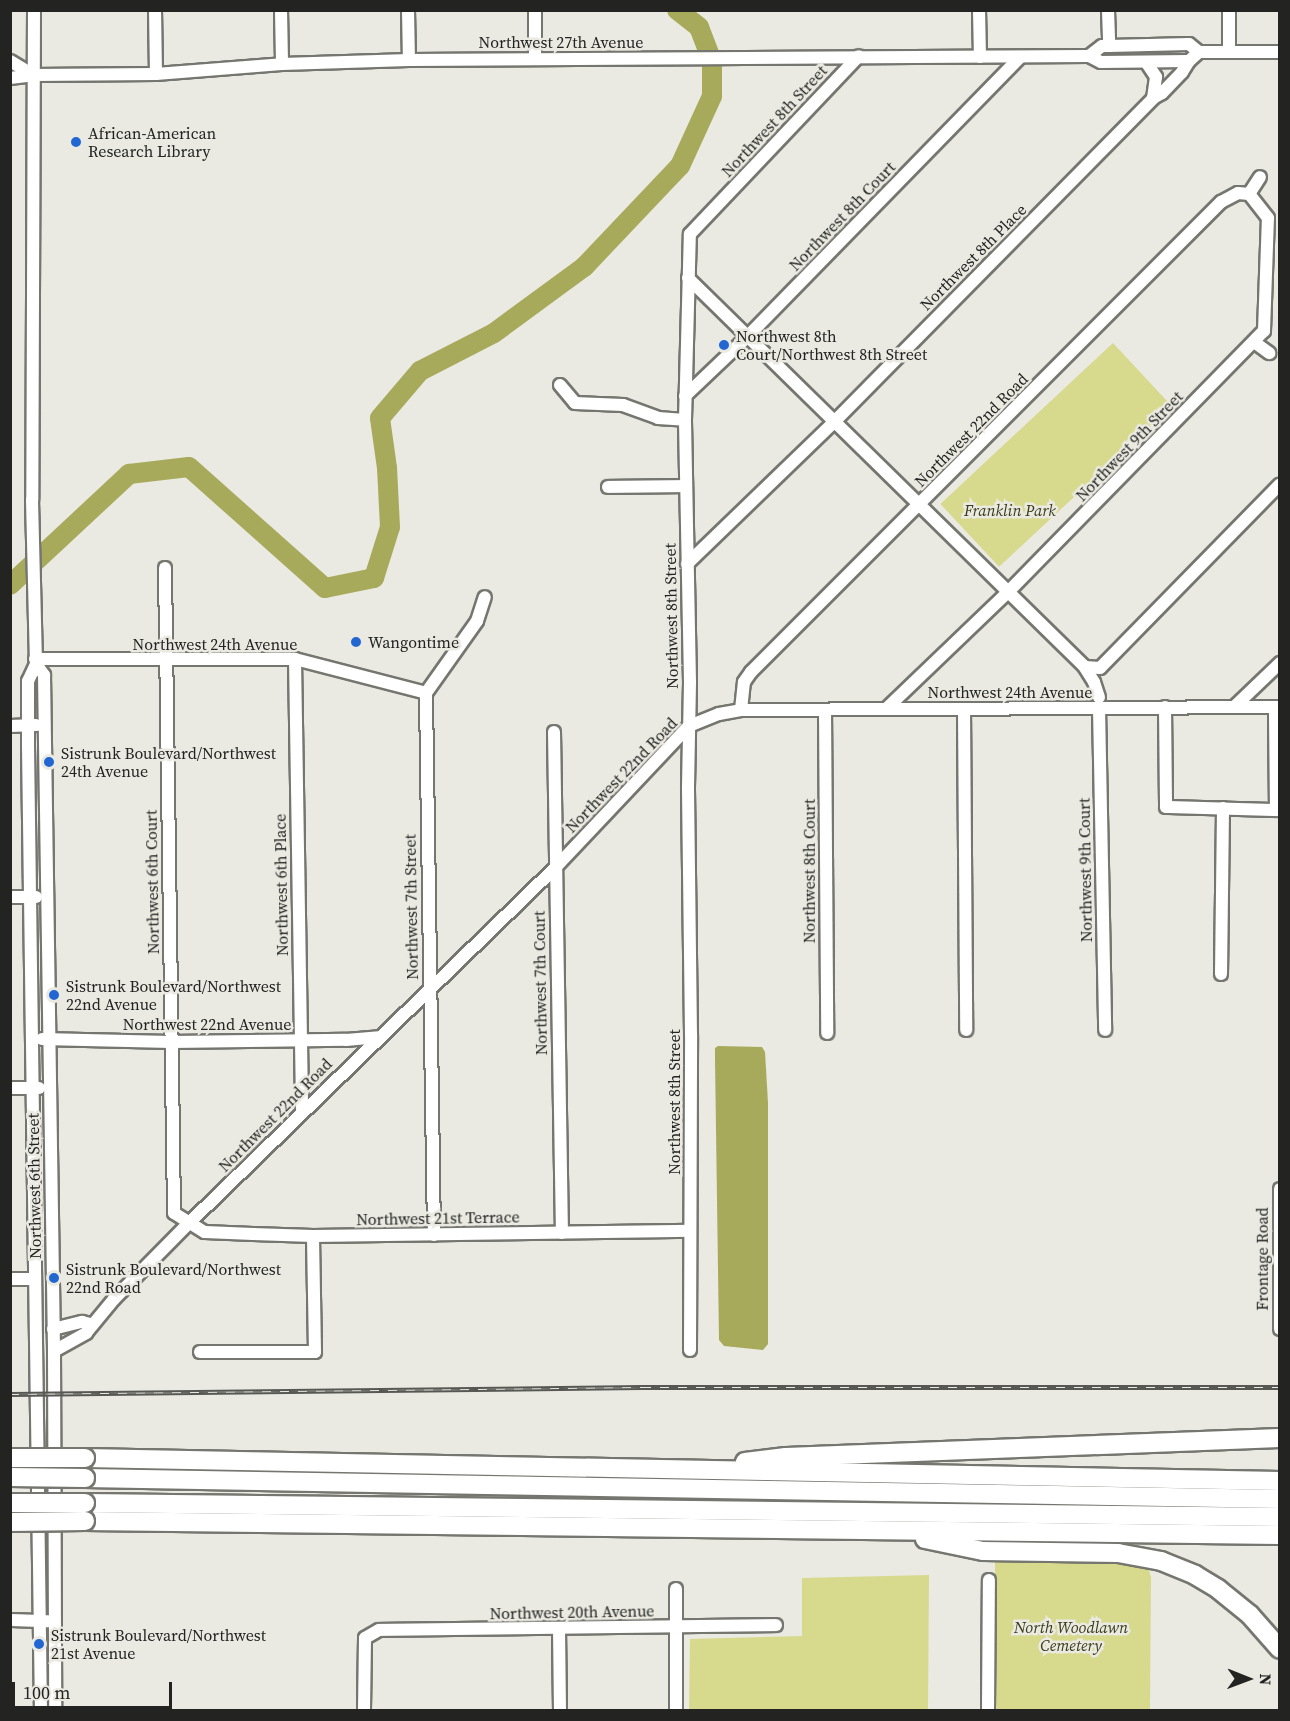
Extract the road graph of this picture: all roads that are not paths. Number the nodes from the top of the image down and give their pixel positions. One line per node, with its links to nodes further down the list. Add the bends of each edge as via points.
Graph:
1 (34, 10): 24 (street, Northwest 6th Street)
2 (155, 10): 23 (street)
3 (281, 10): 22 (street)
4 (408, 10): 18 (street)
5 (535, 10): 17 (street)
6 (979, 10): 15 (street)
7 (1108, 10): 9 (street)
8 (1229, 10): 11 (street)
9 (1109, 46): 10 (street, Northwest 27th Avenue, via 1189,44); 14 (street, Northwest 27th Avenue, via 1102,46)
10 (1199, 52): 11 (street, Northwest 27th Avenue); 20 (street)
11 (1229, 52): 12 (street, Northwest 27th Avenue)
12 (1280, 52)
13 (859, 56): 15 (street, Northwest 27th Avenue); 17 (street, Northwest 27th Avenue); 29 (street, Northwest 8th Street, via 690,234)
14 (1089, 56): 16 (street, Northwest 27th Avenue); 21 (street, Northwest 27th Avenue, via 1101,62)
15 (980, 57): 16 (street, Northwest 27th Avenue)
16 (1020, 57): 30 (street, Northwest 8th Court)
17 (535, 59): 18 (street, Northwest 27th Avenue)
18 (409, 60): 22 (street, Northwest 27th Avenue)
19 (10, 61): 24 (street)
20 (1189, 61): 21 (street, Northwest 27th Avenue); 26 (street, Northwest 8th Place)
21 (1146, 62): 26 (street, via 1156,77)
22 (282, 64): 23 (street, Northwest 27th Avenue)
23 (156, 74): 24 (street, Northwest 27th Avenue)
24 (33, 75): 25 (street, Northwest 27th Avenue); 47 (street, Northwest 6th Street)
25 (10, 78)
26 (1153, 98): 36 (street, Northwest 8th Place)
27 (1260, 177): 28 (street)
28 (1249, 194): 31 (street, Northwest 9th Street, via 1268,218 1264,331); 40 (street, Northwest 22nd Road, via 1238,192 1221,202)
29 (688, 278): 30 (street, Northwest 9th Court); 34 (street, Northwest 8th Street)
30 (749, 335): 34 (street, Northwest 8th Court); 36 (street, Northwest 9th Court)
31 (1254, 342): 32 (street); 43 (street, Northwest 9th Street)
32 (1269, 353)
33 (560, 386): 35 (street, via 575,403 623,405 658,418)
34 (685, 396): 35 (street, Northwest 8th Street)
35 (685, 420): 38 (street, Northwest 8th Street)
36 (835, 421): 40 (street, Northwest 9th Court); 41 (street, Northwest 8th Place)
37 (1280, 484): 49 (street)
38 (685, 486): 39 (street); 41 (street, Northwest 8th Street)
39 (608, 487)
40 (921, 505): 43 (street, Northwest 9th Court); 57 (street, Northwest 22nd Road, via 751,672 744,682)
41 (687, 564): 62 (street, Northwest 8th Street)
42 (165, 568): 46 (street, Northwest 6th Court)
43 (1008, 592): 49 (street, Northwest 9th Court); 55 (street, Northwest 9th Street)
44 (485, 597): 50 (street, via 477,621)
45 (296, 659): 46 (street, Northwest 24th Avenue); 50 (street, Northwest 24th Avenue); 78 (street, Northwest 6th Place)
46 (166, 660): 47 (street, Northwest 24th Avenue); 79 (street, Northwest 6th Court)
47 (35, 661): 59 (street, Northwest 6th Street, via 28,681); 60 (street, Northwest 6th Street, via 44,675)
48 (1280, 663): 53 (street)
49 (1092, 667): 51 (street, Northwest 9th Court); 51 (street)
50 (426, 693): 70 (street, Northwest 7th Street)
51 (1099, 703): 52 (street, Northwest 24th Avenue); 56 (street, Northwest 24th Avenue); 72 (street, Northwest 9th Court)
52 (1166, 707): 53 (street, Northwest 24th Avenue); 64 (street, via 1166,807)
53 (1234, 707): 54 (street, Northwest 24th Avenue)
54 (1277, 707): 64 (street, via 1276,810)
55 (887, 708): 56 (street, Northwest 24th Avenue); 58 (street, Northwest 24th Avenue)
56 (964, 709): 71 (street)
57 (741, 710): 58 (street, Northwest 24th Avenue); 62 (street, Northwest 22nd Road)
58 (825, 710): 73 (street, Northwest 8th Court)
59 (28, 725): 60 (street); 61 (street); 67 (street, Northwest 6th Street)
60 (44, 725): 68 (street, Northwest 6th Street)
61 (10, 726)
62 (689, 726): 65 (street, Northwest 22nd Road); 87 (street, Northwest 8th Street)
63 (554, 732): 65 (street, Northwest 7th Court)
64 (1223, 808): 69 (street)
65 (555, 868): 70 (street, Northwest 22nd Road); 88 (street, Northwest 7th Court)
66 (10, 897): 67 (street)
67 (30, 897): 68 (street); 75 (street, Northwest 6th Street)
68 (46, 897): 76 (street, Northwest 6th Street)
69 (1221, 974)
70 (429, 989): 74 (street, Northwest 22nd Road); 89 (street, Northwest 7th Street)
71 (966, 1030)
72 (1105, 1030)
73 (827, 1033)
74 (379, 1037): 77 (street, Northwest 22nd Avenue); 80 (street, Northwest 22nd Road)
75 (32, 1039): 76 (street, Northwest 22nd Avenue); 82 (street, Northwest 6th Street)
76 (48, 1039): 79 (street, Northwest 22nd Avenue); 83 (street, Northwest 6th Street)
77 (346, 1040): 78 (street, Northwest 22nd Avenue); 80 (street)
78 (300, 1041): 79 (street, Northwest 22nd Avenue); 84 (street, Northwest 6th Place)
79 (171, 1042): 86 (street, Northwest 6th Court, via 174,1213)
80 (363, 1052): 84 (street, Northwest 22nd Road)
81 (10, 1088): 82 (street)
82 (33, 1088): 83 (street); 92 (street, Northwest 6th Street)
83 (49, 1088): 94 (street, Northwest 6th Street)
84 (302, 1112): 86 (street, Northwest 22nd Road)
85 (1280, 1190): 95 (street, Frontage Road)
86 (189, 1223): 90 (street, Northwest 21st Terrace, via 204,1232); 93 (street, Northwest 22nd Road)
87 (690, 1231): 88 (street, Northwest 21st Terrace); 96 (street, Northwest 8th Street)
88 (562, 1233): 89 (street, Northwest 21st Terrace)
89 (434, 1235): 90 (street, Northwest 21st Terrace)
90 (313, 1236): 98 (street, via 315,1352)
91 (10, 1279): 92 (street)
92 (35, 1279): 114 (street, Northwest 6th Street)
93 (91, 1324): 94 (street, via 81,1322); 97 (street, Northwest 22nd Road, via 78,1339)
94 (53, 1329): 97 (street, Northwest 6th Street)
95 (1280, 1329)
96 (690, 1350)
97 (54, 1351): 115 (street, Northwest 6th Street)
98 (200, 1352)
99 (1280, 1438): 101 (highway, via 786,1457)
100 (10, 1458): 101 (highway, bridge)
101 (688, 1469): 103 (highway)
102 (10, 1477): 104 (highway, bridge)
103 (1280, 1481)
104 (1280, 1499)
105 (10, 1503): 106 (highway, bridge)
106 (85, 1512): 107 (highway); 108 (highway, bridge); 109 (highway)
107 (1280, 1517)
108 (10, 1522)
109 (885, 1530): 110 (highway); 119 (highway, via 983,1551 1118,1553 1161,1561 1195,1575 1224,1594 1250,1615)
110 (1280, 1534)
111 (989, 1580): 125 (street)
112 (676, 1589): 117 (street)
113 (10, 1620): 114 (street)
114 (40, 1620): 115 (street); 120 (street, Northwest 6th Street)
115 (54, 1621): 121 (street, Northwest 6th Street)
116 (776, 1625): 117 (street, Northwest 20th Avenue)
117 (676, 1627): 118 (street, Northwest 20th Avenue); 124 (street)
118 (559, 1629): 122 (street, Northwest 20th Avenue, via 369,1633 365,1638); 123 (street)
119 (1280, 1649)
120 (41, 1710)
121 (55, 1710)
122 (364, 1710)
123 (560, 1710)
124 (676, 1710)
125 (988, 1710)

